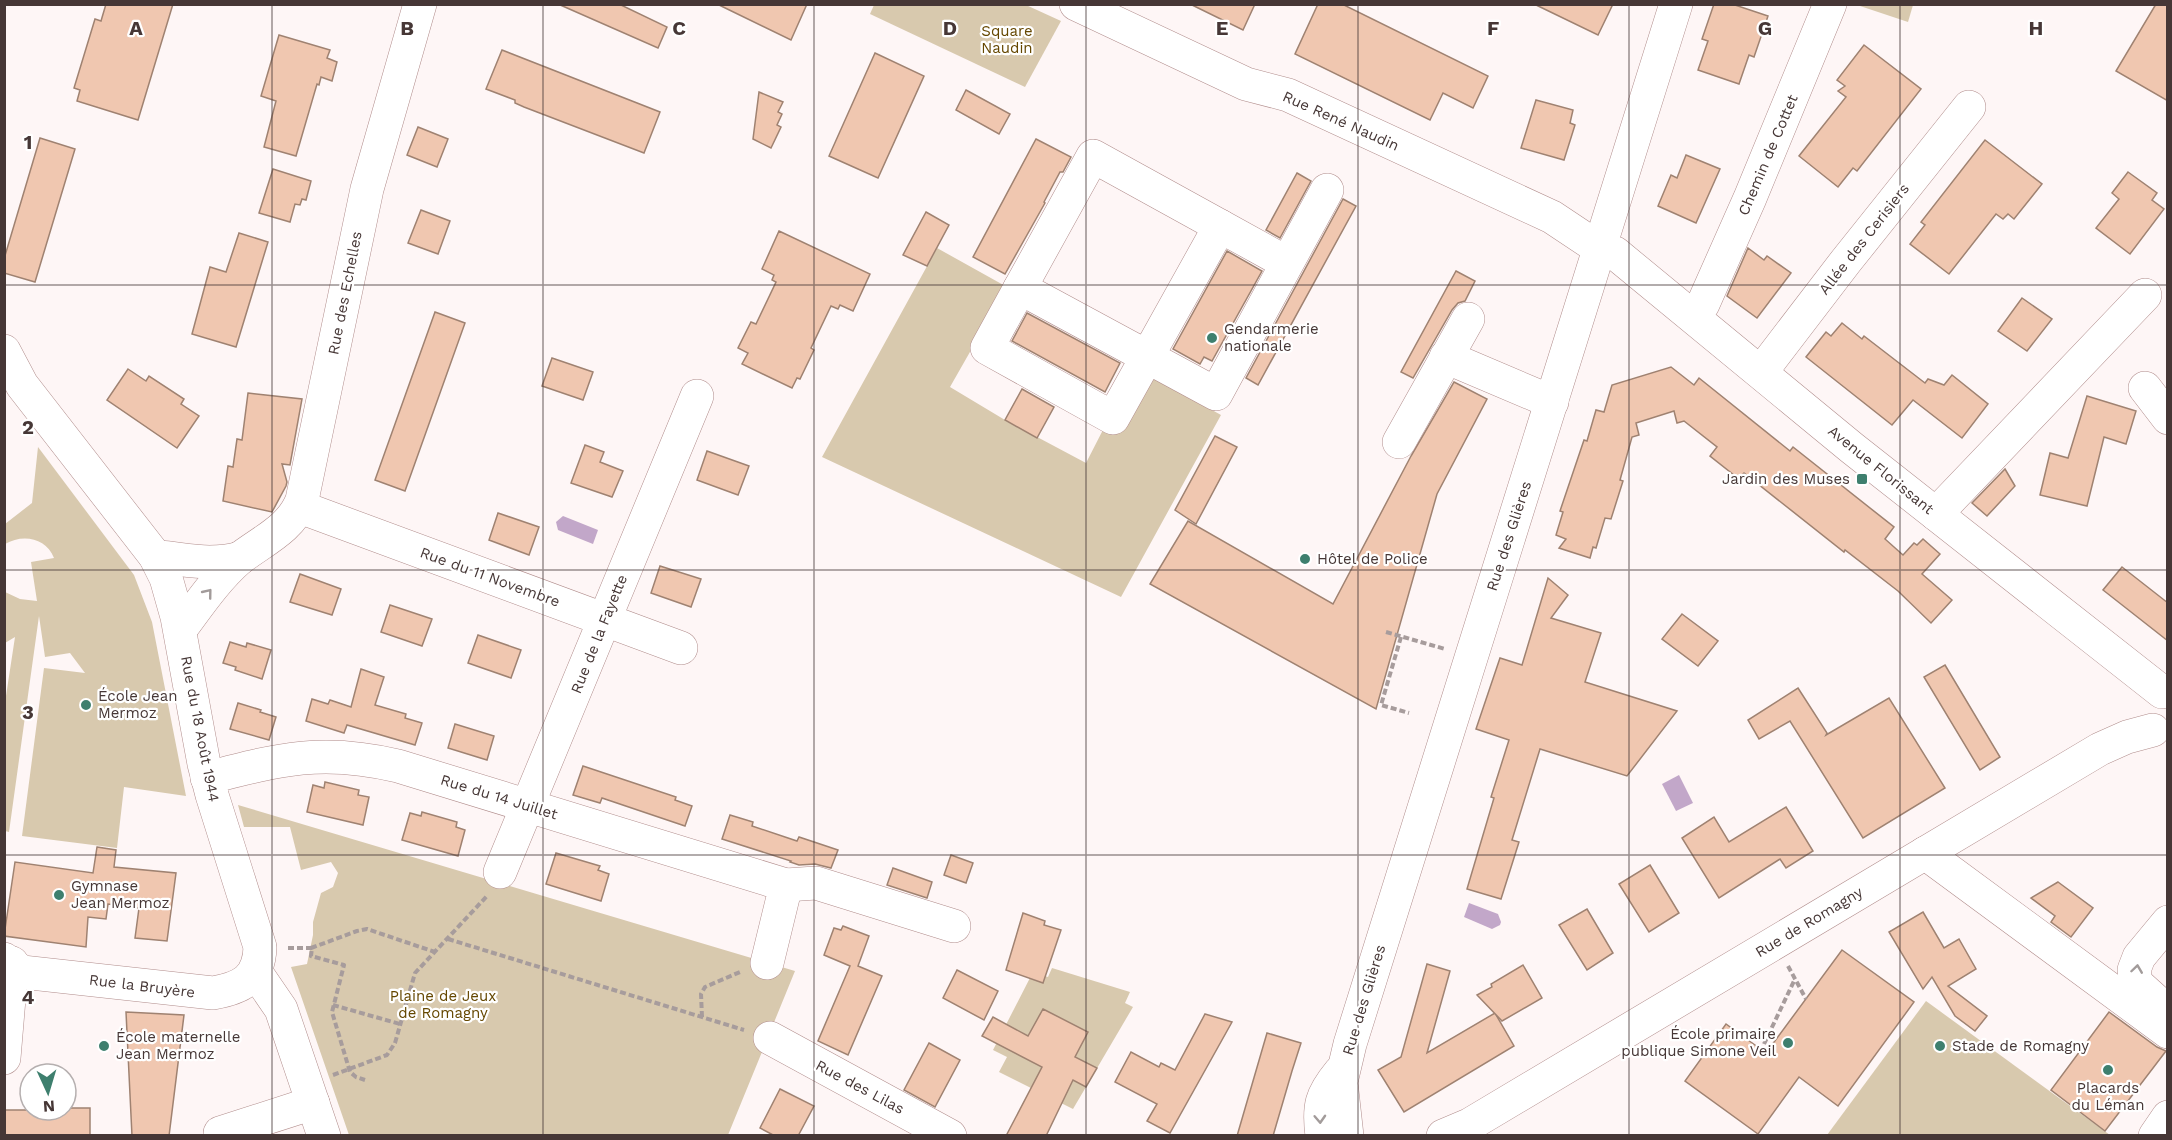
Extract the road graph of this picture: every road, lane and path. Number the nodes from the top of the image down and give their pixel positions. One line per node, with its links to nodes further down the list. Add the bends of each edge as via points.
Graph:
1 (420, 4): 24 (street, Rue des Echelles, via 367,189)
2 (1076, 4): 8 (street, Rue René Naudin, via 1246,84 1288,95 1552,217)
3 (1676, 4): 8 (street, Rue des Glières)
4 (1830, 4): 12 (street, Chemin de Cottet)
5 (1969, 107): 17 (street, Allée des Cerisiers)
6 (1327, 190): 9 (street)
7 (1220, 226): 9 (street); 10 (street, via 1093,156); 15 (street)
8 (1600, 249): 17 (street, Avenue Florissant, via 1615,253); 21 (street, Rue des Glières)
9 (1287, 263): 15 (street, via 1216,394)
10 (1020, 288): 15 (street); 15 (street, via 987,348 1113,418)
11 (2145, 295): 25 (street)
12 (1704, 304)
13 (1468, 319): 16 (street)
14 (4, 351): 18 (street, Rue du 18 Août 1944)
15 (1148, 357)
16 (1446, 357): 21 (street); 23 (street)
17 (1761, 372): 25 (street, Avenue Florissant)
18 (13, 379): 26 (street, Rue du 18 Août 1944)
19 (2145, 388): 22 (street)
20 (697, 396): 28 (street, Rue de la Fayette)
21 (1552, 402): 58 (street, Rue des Glières)
22 (2168, 418)
23 (1399, 442)
24 (300, 507): 27 (street, Rue des Echelles, via 275,534); 28 (street, Rue du 11 Novembre)
25 (1936, 514): 34 (street, Avenue Florissant)
26 (155, 556): 27 (street, Rue des Echelles, via 207,563); 29 (street, Rue du 18 Août 1944, via 171,590)
27 (240, 558): 29 (street, Rue des Echelles, one-way to 27)
28 (604, 619): 33 (street, Rue du 11 Novembre); 38 (street, Rue de la Fayette)
29 (180, 630): 37 (street, Rue du 18 Août 1944)
30 (1386, 633): 31 (path)
31 (1401, 637): 32 (path); 35 (path, via 1381,705)
32 (1423, 643)
33 (681, 648)
34 (2165, 690): 36 (street, via 2152,707 2151,721)
35 (1409, 713)
36 (2160, 739): 39 (street, Rue de Romagny, via 2127,737 2100,749)
37 (207, 778): 38 (street, Rue du 14 Juillet, via 286,759 351,757 398,766); 48 (street, Rue du 18 Août 1944, via 258,935 260,956)
38 (527, 806): 40 (street, Rue de la Fayette); 41 (street, Rue du 14 Juillet)
39 (1925, 853): 54 (street); 63 (street, Rue de Romagny)
40 (500, 872): 44 (path, via 487,896)
41 (786, 885): 43 (street, Rue du 14 Juillet, via 816,883); 46 (street)
42 (2168, 922): 51 (street, one-way to 42, via 2136,983 2134,970 2139,957)
43 (954, 926)
44 (448, 939): 45 (path); 52 (path)
45 (435, 952): 50 (path, via 367,929 311,948 310,956 344,965); 53 (path, via 412,978)
46 (766, 963): 52 (path, via 707,984 702,994)
47 (13, 965): 48 (street, Rue la Bruyère, via 205,993 238,987); 57 (street)
48 (255, 971): 61 (street, via 281,1009)
49 (1795, 979): 56 (path)
50 (333, 1005): 53 (path); 59 (path, via 333,1020)
51 (2168, 1011)
52 (702, 1017): 55 (path)
53 (400, 1024): 59 (path, via 391,1052)
54 (2168, 1032)
55 (770, 1038): 66 (street, Rue des Lilas)
56 (1764, 1044)
57 (4, 1058)
58 (1343, 1068): 67 (street, Rue des Glières, one-way to 67, via 1322,1099); 68 (street, Rue des Glières, via 1341,1090)
59 (349, 1069): 60 (path, via 353,1076); 61 (path)
60 (365, 1080)
61 (310, 1093): 64 (street); 65 (street)
62 (2168, 1117): 69 (street)
63 (1457, 1132)
64 (220, 1136)
65 (324, 1136)
66 (950, 1136)
67 (1322, 1136)
68 (1347, 1136)
69 (2155, 1136)

